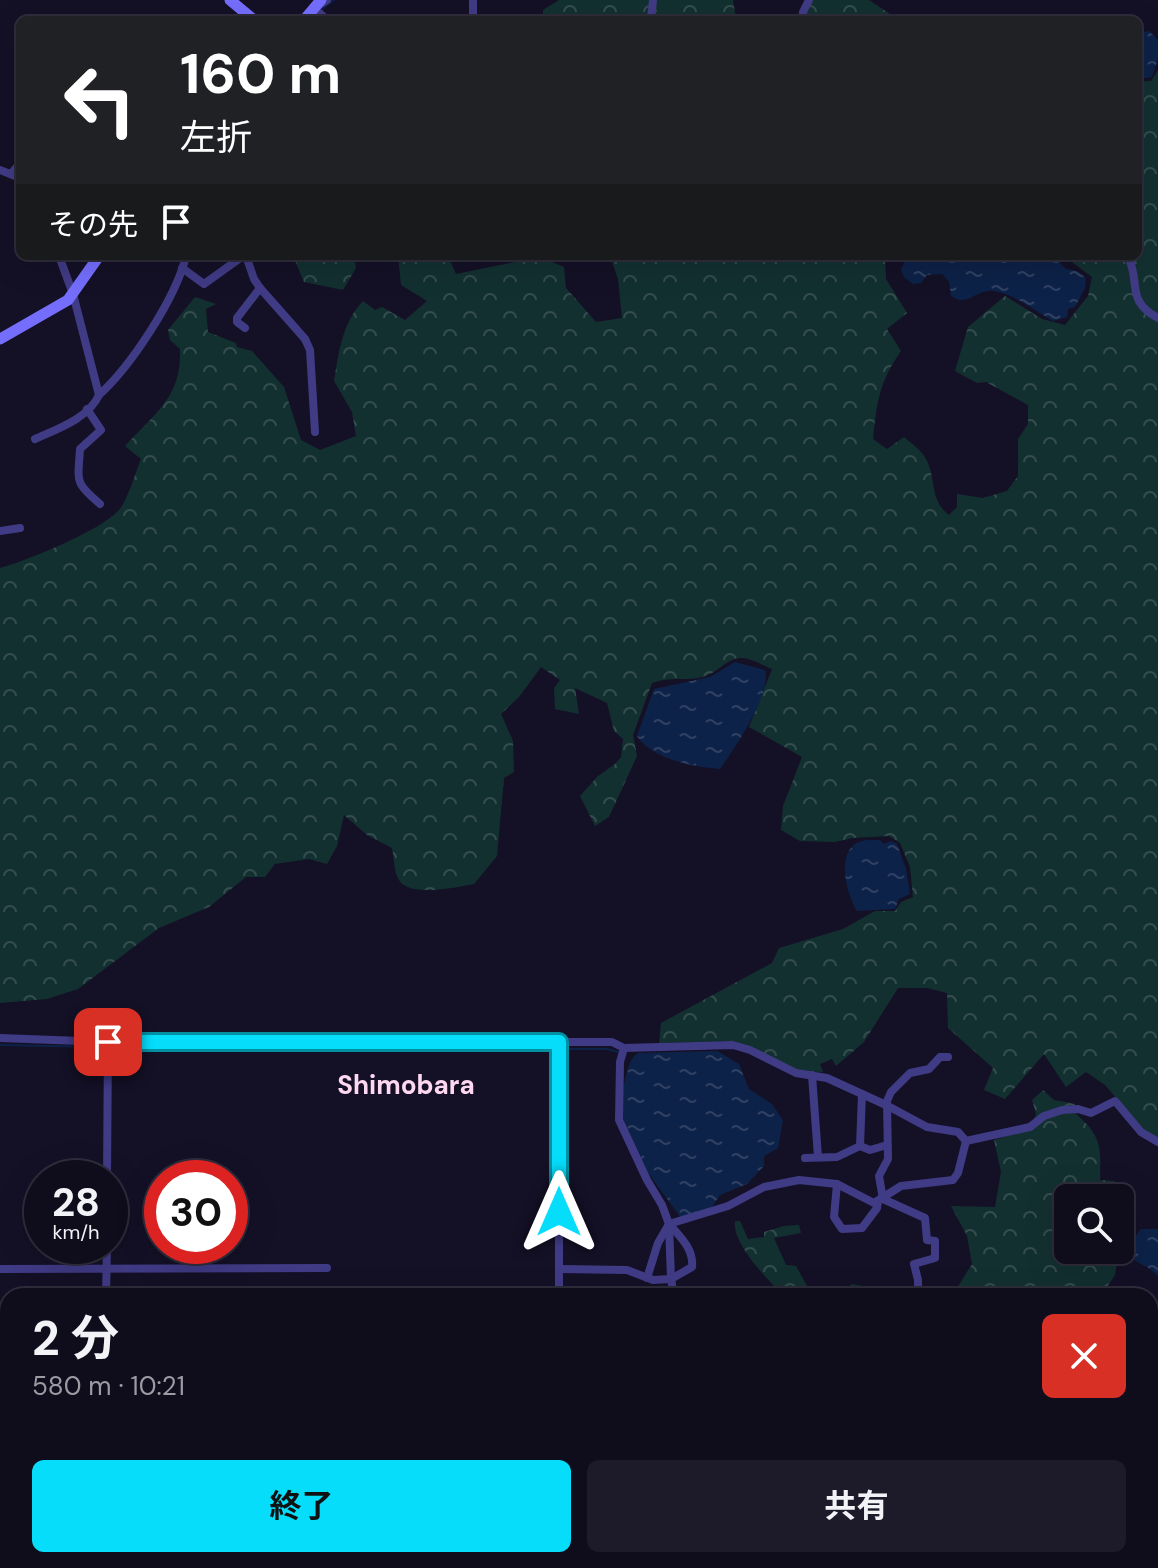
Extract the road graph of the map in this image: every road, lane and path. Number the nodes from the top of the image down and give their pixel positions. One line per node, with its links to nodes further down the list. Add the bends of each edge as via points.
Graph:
1 (230, 0): 4 (main road)
2 (327, 0): 3 (street)
3 (317, 8)
4 (249, 16)
5 (0, 170): 6 (street)
6 (16, 176)
7 (60, 260): 15 (street)
8 (96, 260): 15 (main road)
9 (185, 260): 13 (street)
10 (238, 260): 13 (street, via 204,284)
11 (246, 260): 14 (street)
12 (1129, 260): 16 (street, via 1137,301)
13 (182, 268): 19 (street, via 136,354)
14 (260, 288): 17 (street, via 237,318); 21 (street, via 310,350)
15 (73, 294): 18 (main road); 19 (street)
16 (1158, 318)
17 (245, 328)
18 (0, 339)
19 (99, 395): 20 (street)
20 (87, 409): 22 (street); 23 (street, via 101,430 80,449 78,482)
21 (315, 432)
22 (35, 439)
23 (100, 504)
24 (20, 528): 25 (street)
25 (0, 531)
26 (0, 1038): 27 (street)
27 (108, 1042): 28 (street); 40 (street)
28 (559, 1042): 29 (street, via 612,1042); 48 (street)
29 (624, 1048): 31 (street, via 733,1045); 43 (street, via 619,1120)
30 (948, 1057): 33 (street, via 910,1073)
31 (812, 1075): 32 (street); 38 (street)
32 (862, 1094): 33 (street); 37 (street)
33 (886, 1105): 34 (street, via 927,1127 958,1132); 36 (street)
34 (966, 1141): 35 (street, via 1030,1127 1062,1110 1091,1113 1115,1101 1141,1132); 42 (street, via 953,1180 901,1186)
35 (1158, 1142)
36 (887, 1145): 37 (street, via 870,1150); 42 (street, via 888,1159 879,1176)
37 (860, 1146): 38 (street, via 837,1157)
38 (818, 1157): 39 (street)
39 (805, 1158)
40 (107, 1160)
41 (837, 1184): 42 (street, via 874,1203); 42 (street, via 834,1217 842,1229 862,1228); 43 (street, via 780,1182 728,1206)
42 (881, 1200): 54 (street, via 925,1218 927,1240 935,1241 935,1258 914,1264)
43 (669, 1224): 49 (street); 50 (street); 50 (street, via 693,1260 692,1267)
44 (106, 1264): 47 (street)
45 (327, 1268): 47 (street)
46 (0, 1269): 47 (street)
47 (106, 1269): 51 (street)
48 (559, 1269): 49 (street, via 627,1270); 52 (street)
49 (647, 1278): 50 (street)
50 (671, 1279): 53 (street)
51 (106, 1288)
52 (559, 1288)
53 (673, 1288)
54 (918, 1288)

